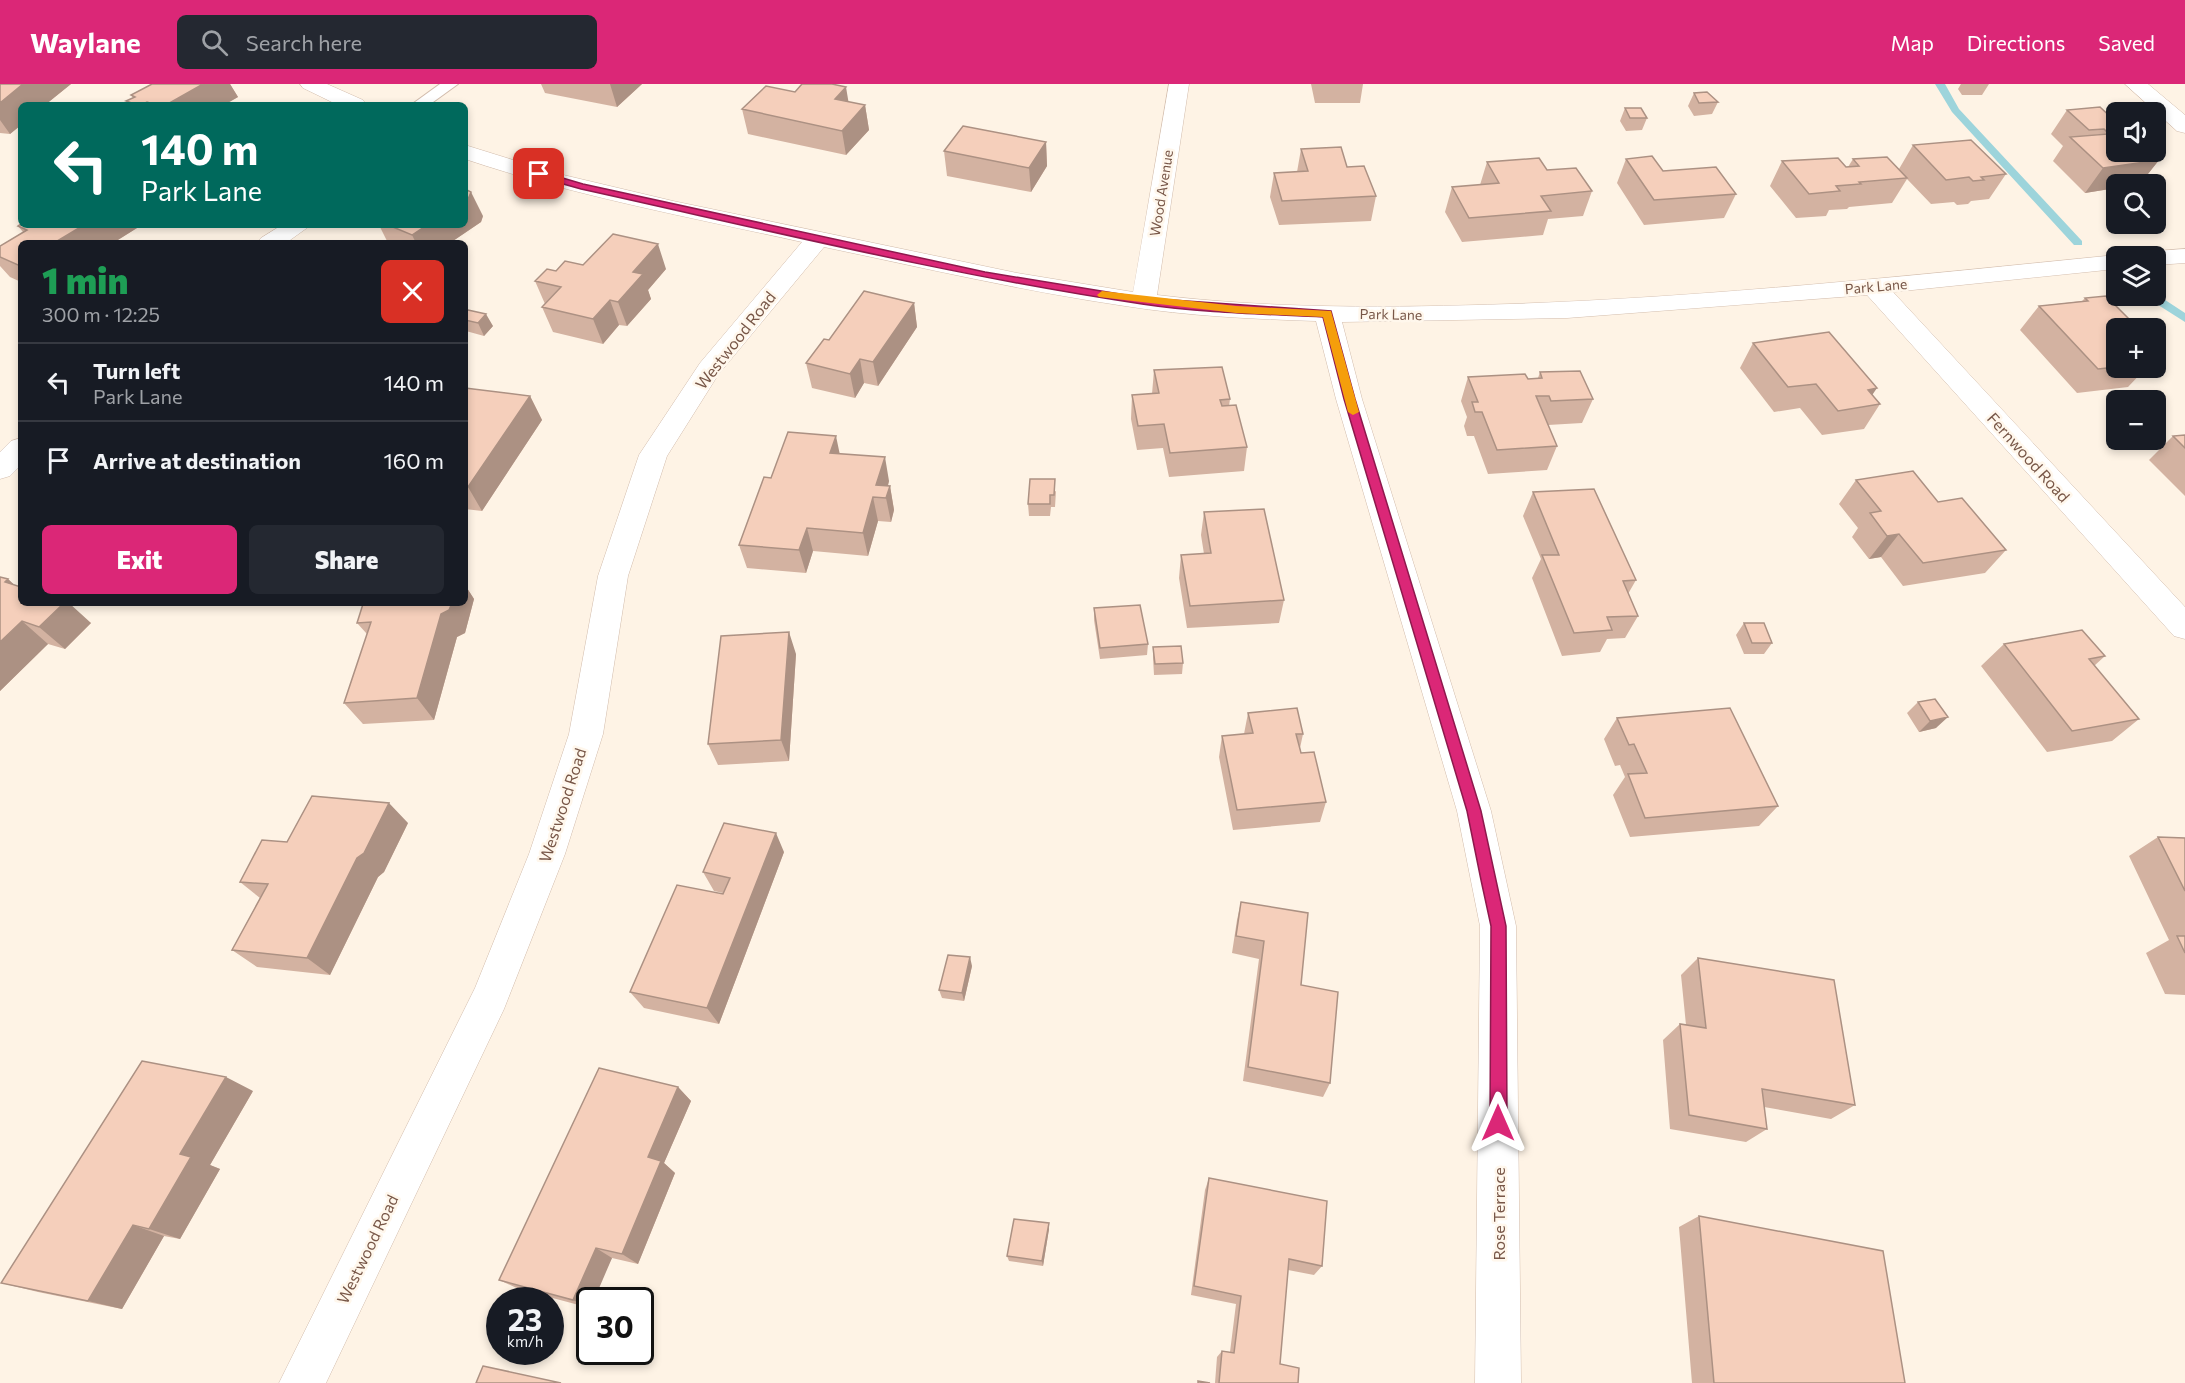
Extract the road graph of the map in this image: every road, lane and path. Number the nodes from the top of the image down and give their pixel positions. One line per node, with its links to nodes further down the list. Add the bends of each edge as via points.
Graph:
1 (310, 84): 5 (street)
2 (450, 84): 6 (lane)
3 (1179, 84): 16 (street, Wood Avenue)
4 (2135, 84): 7 (street)
5 (349, 102)
6 (423, 102)
7 (2185, 126)
8 (468, 153): 10 (street, Park Lane, via 581,186)
9 (294, 228): 11 (street)
10 (818, 238): 16 (street, Park Lane, via 965,271); 21 (street, Westwood Road, via 709,369 653,455 613,576 586,734 547,854 491,996)
11 (274, 240)
12 (2185, 256): 13 (street)
13 (2166, 257)
14 (2106, 263): 15 (street, Park Lane)
15 (1873, 286): 17 (street, Park Lane, via 1632,306 1458,315); 20 (street, Fernwood Road)
16 (1144, 301): 17 (street, Park Lane)
17 (1327, 314): 22 (street, Rose Terrace, via 1349,399 1474,811 1498,926)
18 (18, 451): 19 (street)
19 (0, 469)
20 (2185, 627)
21 (302, 1383)
22 (1498, 1383)

